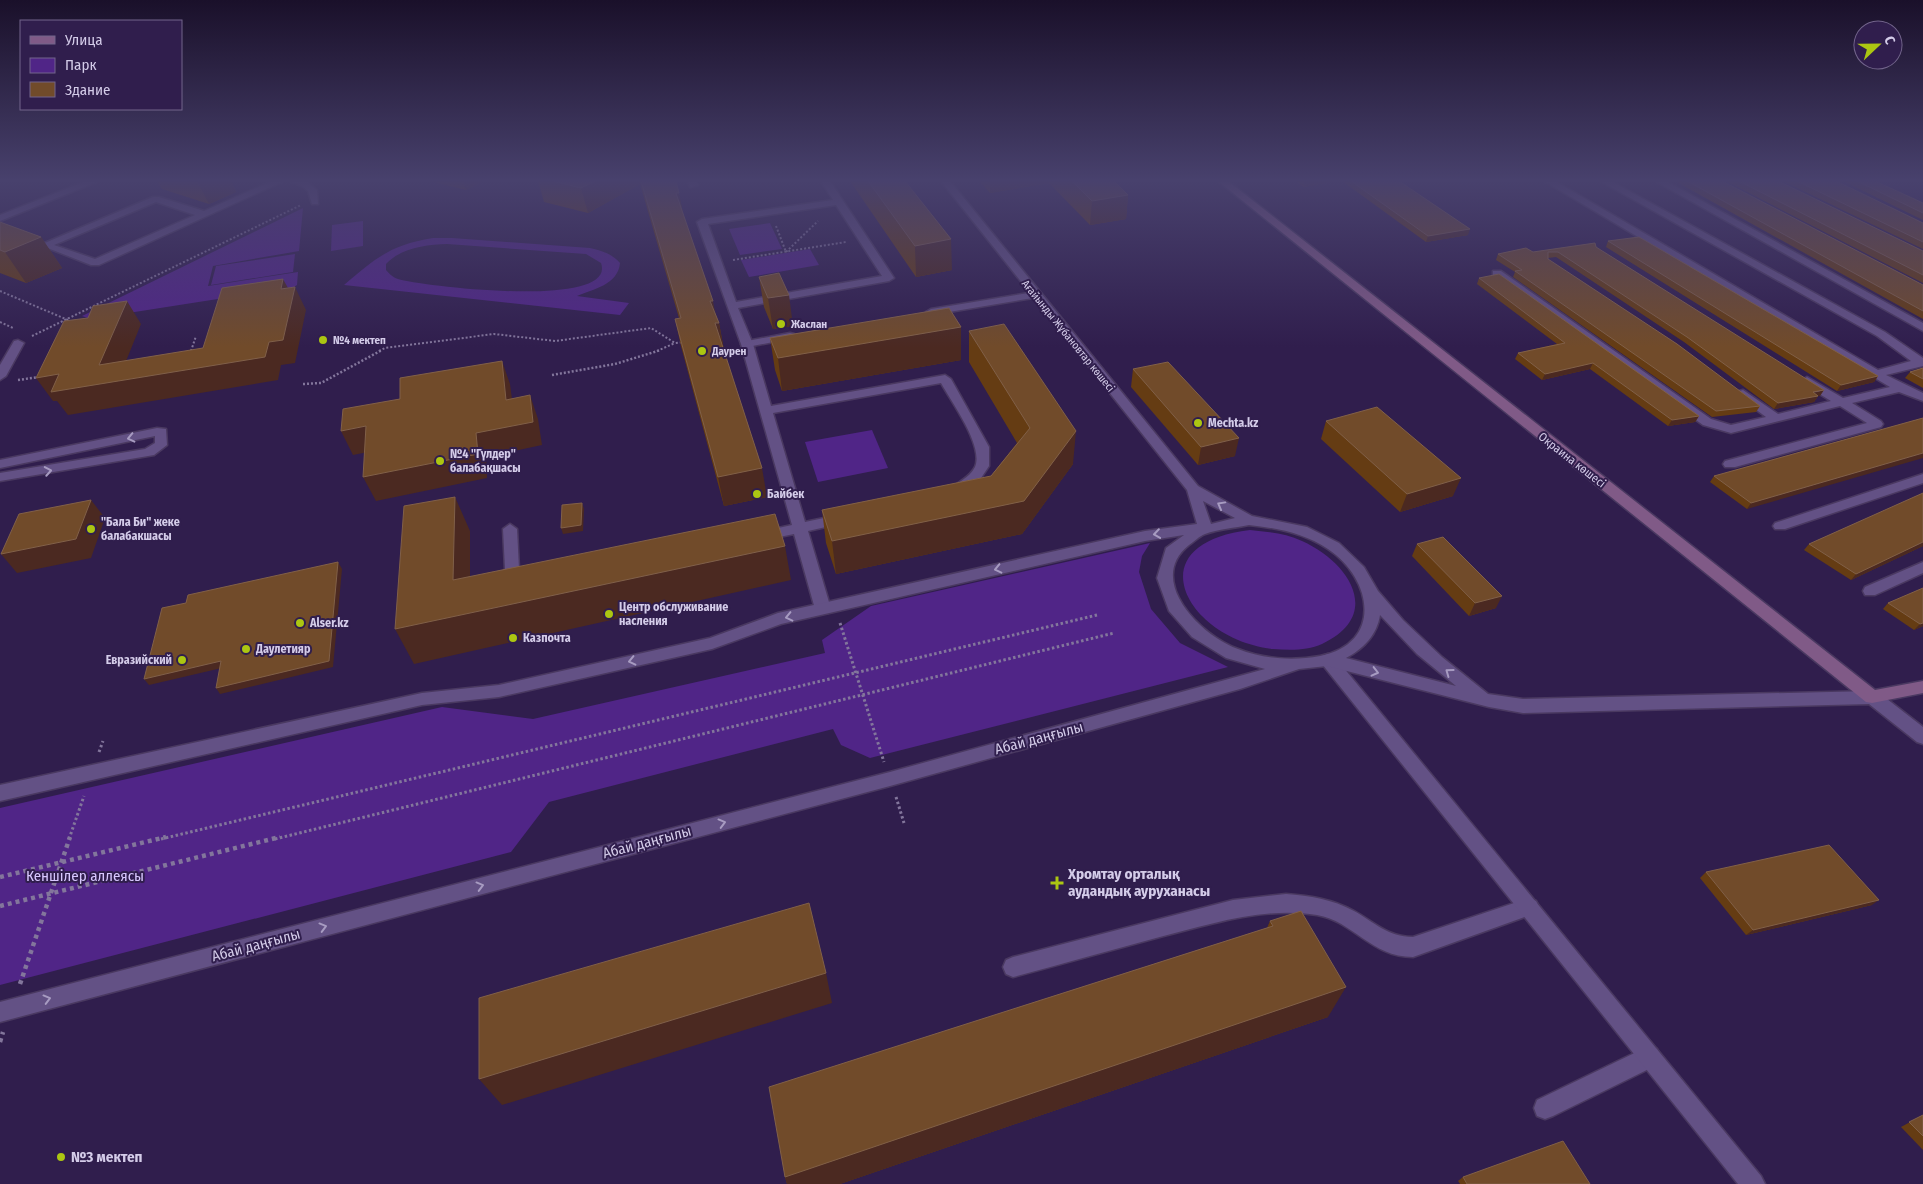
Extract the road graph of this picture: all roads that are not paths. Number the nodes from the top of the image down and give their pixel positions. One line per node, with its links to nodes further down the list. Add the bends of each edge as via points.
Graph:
1 (68, 236): 2 (street, via 45,246 95,263)
2 (156, 236)
3 (707, 236): 12 (street)
4 (861, 236): 12 (street, via 889,278)
5 (989, 236): 11 (street, Ағайынды Жұбановтар көшесі)
6 (1292, 236): 49 (main road, Окраина көшесі)
7 (1642, 236): 19 (street)
8 (1704, 236): 18 (street, via 1881,334)
9 (1759, 236): 14 (street)
10 (1498, 273): 27 (street, via 1707,422 1731,429)
11 (1035, 295): 13 (street); 32 (street, Ағайынды Жұбановтар көшесі)
12 (732, 306): 17 (street)
13 (919, 314)
14 (1923, 328)
15 (805, 334): 17 (street)
16 (18, 343): 21 (street)
17 (748, 344): 26 (street)
18 (1922, 362): 19 (street)
19 (1876, 374): 23 (street)
20 (1799, 376): 25 (street)
21 (5, 379)
22 (1735, 388): 27 (street)
23 (1900, 388): 24 (street); 25 (street)
24 (1923, 397)
25 (1841, 402): 27 (street); 29 (street, via 1877,424)
26 (766, 411): 33 (street, via 945,379 983,447 982,466 972,481 951,496); 37 (street)
27 (1775, 418)
28 (0, 464): 30 (street, one-way to 28, via 149,452 161,445 162,432)
29 (1730, 464)
30 (0, 477)
31 (1923, 478): 36 (street)
32 (1193, 489): 35 (street, one-way to 32); 38 (street)
33 (941, 498)
34 (857, 516): 37 (street)
35 (1249, 520): 38 (street); 44 (street, via 1294,528 1335,547 1352,561)
36 (1780, 526)
37 (800, 528): 40 (street); 45 (street)
38 (1205, 528): 45 (street, one-way to 45, via 1146,536); 47 (street, via 1176,546 1168,559 1164,574 1165,590 1172,606 1184,622 1220,649 1268,664)
39 (510, 529): 42 (street, via 513,589)
40 (743, 540)
41 (1923, 567): 43 (street)
42 (522, 587)
43 (1870, 591)
44 (1372, 594): 46 (street, via 1374,610 1370,626 1361,640 1347,652); 50 (street, one-way to 44, via 1430,658 1393,622)
45 (829, 608): 52 (street, one-way to 52, via 778,619 712,642 499,691 422,699)
46 (1328, 660): 47 (street); 50 (street, one-way to 50); 53 (street)
47 (1293, 666): 55 (street, Абай даңғылы, one-way to 47, via 890,779)
48 (1923, 688): 49 (main road)
49 (1872, 697): 50 (street, via 1558,706 1523,706); 51 (street, Окраина көшесі)
50 (1489, 701)
51 (1923, 737)
52 (0, 792)
53 (1529, 907): 54 (street, via 1413,947 1398,947 1376,938 1346,917 1320,906 1286,903 1233,909); 56 (street)
54 (1013, 967)
55 (6, 1010)
56 (1650, 1057): 57 (street); 58 (street)
57 (1544, 1108)
58 (1753, 1184)

